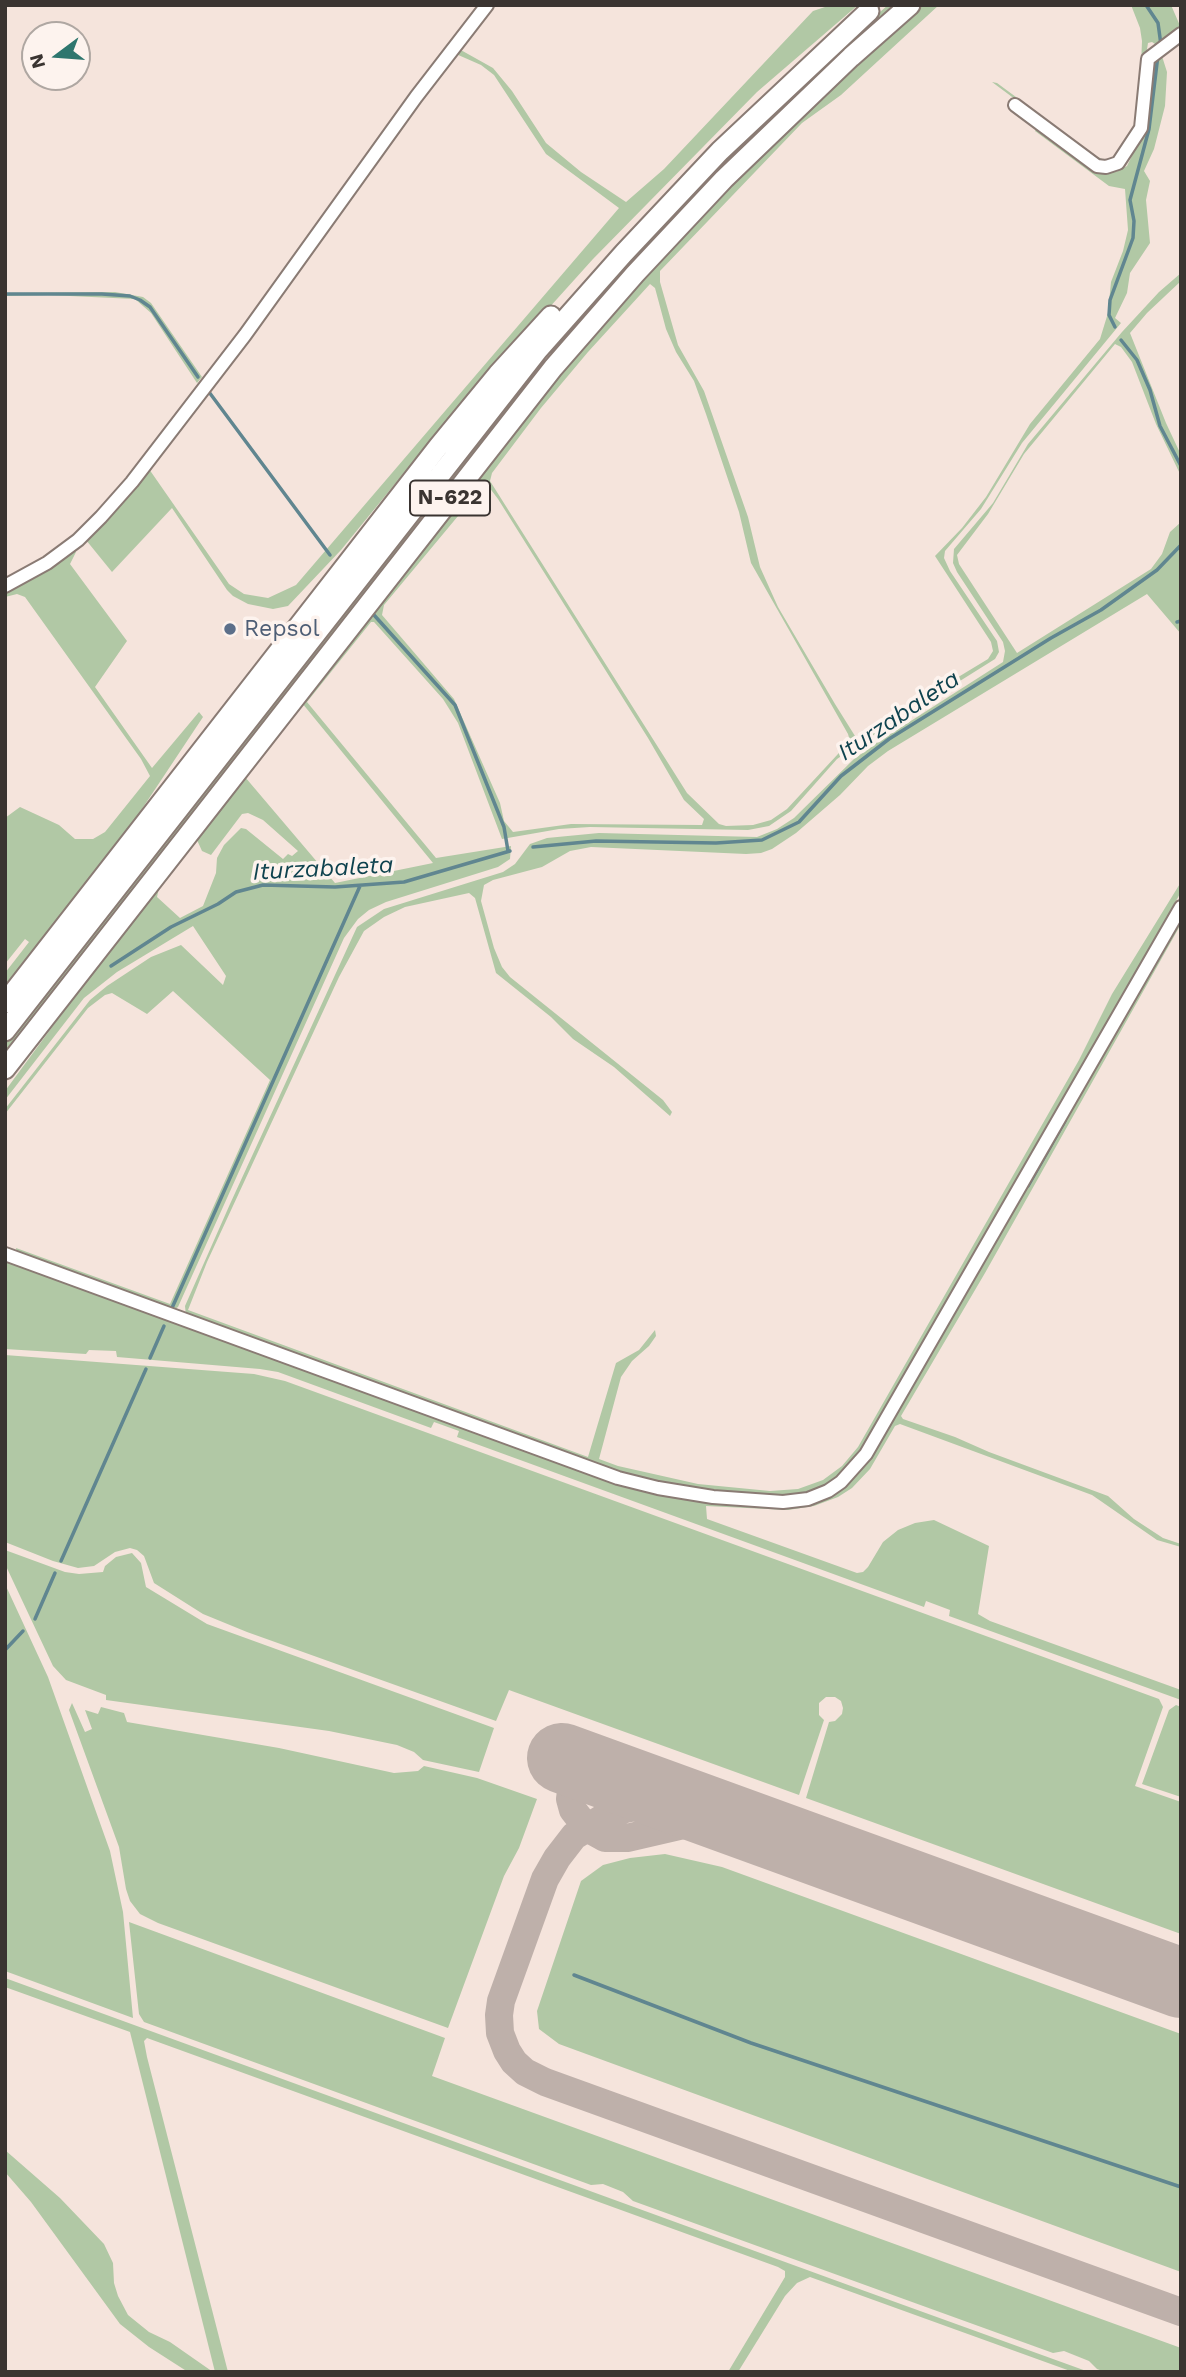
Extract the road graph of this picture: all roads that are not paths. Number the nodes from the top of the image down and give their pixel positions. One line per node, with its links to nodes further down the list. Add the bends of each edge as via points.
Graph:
1 (487, 5): 6 (street, via 132,482 78,540)
2 (910, 5): 10 (highway, N-622, via 724,179 553,368)
3 (872, 8): 8 (highway, via 751,108 498,374); 9 (highway, N-622, via 720,151 538,350)
4 (1181, 34): 5 (street, via 1148,59 1141,128 1118,163 1097,166)
5 (1015, 105)
6 (5, 586)
7 (1181, 907): 11 (street, via 866,1454 841,1482 808,1499 783,1502 713,1497 618,1478)
8 (5, 1003)
9 (5, 1031)
10 (5, 1069)
11 (5, 1254)

